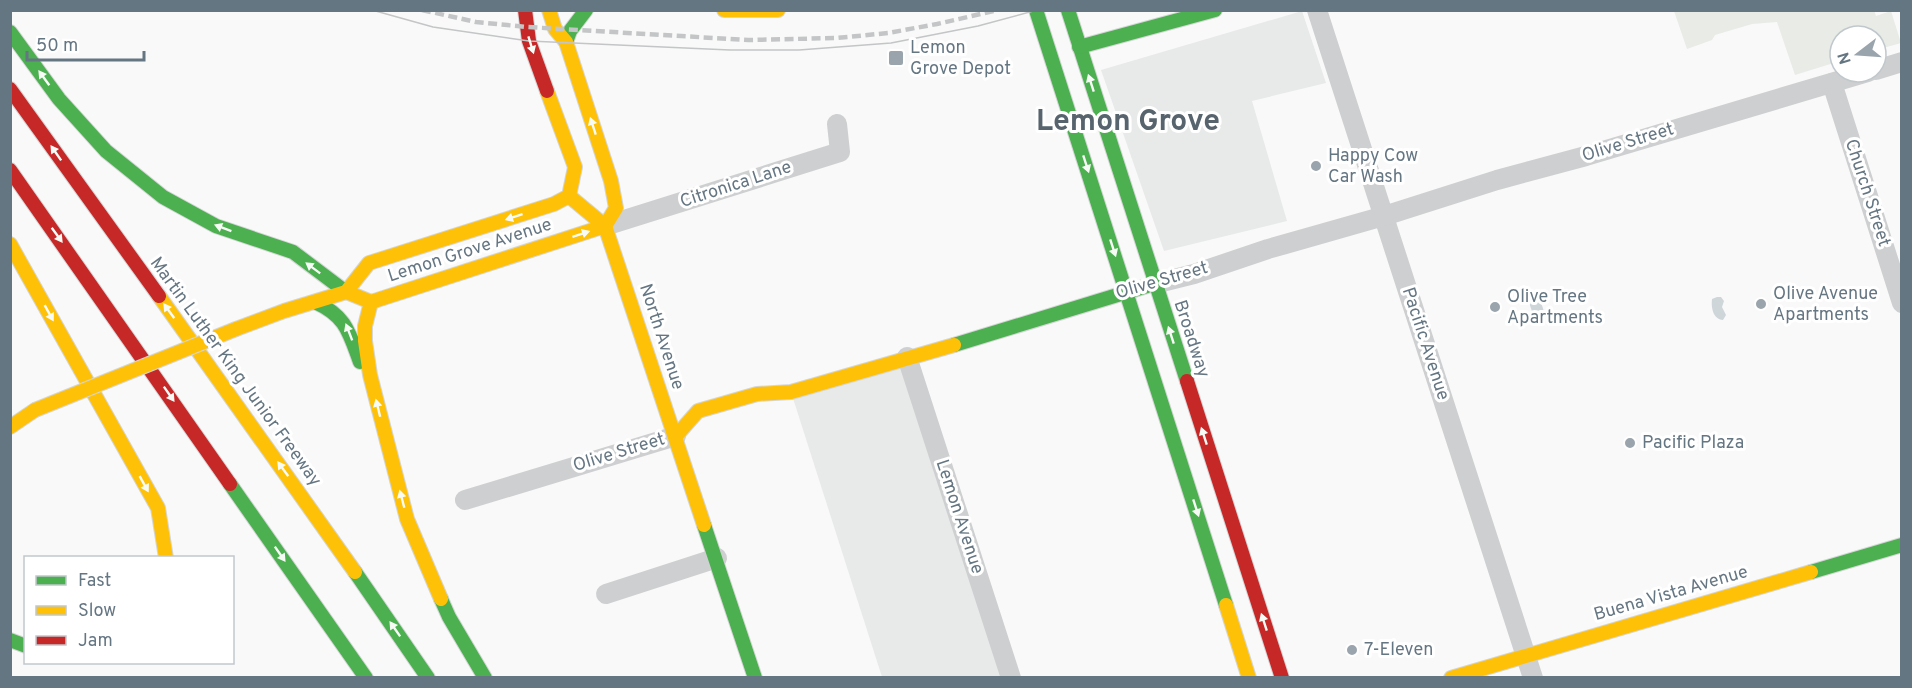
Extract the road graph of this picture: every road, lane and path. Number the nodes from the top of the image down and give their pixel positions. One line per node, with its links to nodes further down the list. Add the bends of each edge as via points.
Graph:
1 (525, 10): 18 (main road, one-way to 18, via 529,41 575,167)
2 (549, 10): 11 (main road, via 555,29)
3 (586, 10): 11 (main road)
4 (724, 10): 9 (main road)
5 (1036, 10): 26 (main road, one-way to 26)
6 (1068, 10): 12 (main road, Broadway)
7 (1215, 10): 12 (main road)
8 (1317, 10): 19 (street, Pacific Avenue)
9 (769, 11)
10 (10, 32): 25 (main road, one-way to 10, via 293,252 216,226 163,197 106,151 59,99)
11 (566, 42): 20 (main road, one-way to 11, via 616,208 611,181)
12 (1079, 46): 24 (main road, Broadway, one-way to 12)
13 (1829, 84): 19 (street, Olive Street)
14 (1832, 84): 29 (street, Church Street)
15 (10, 89): 43 (main road, Martin Luther King Junior Freeway, one-way to 15)
16 (837, 124): 20 (street, Citronica Lane, via 840,152)
17 (10, 170): 42 (main road, one-way to 42)
18 (569, 196): 20 (main road); 22 (main road, Lemon Grove Avenue, one-way to 22)
19 (1384, 216): 24 (street, Olive Street); 41 (street, Pacific Avenue)
20 (605, 226): 23 (main road, Lemon Grove Avenue, one-way to 20); 35 (main road, North Avenue)
21 (10, 244): 38 (main road, one-way to 38, via 158,508)
22 (451, 247): 23 (main road); 25 (main road, Lemon Grove Avenue, via 369,263)
23 (445, 278): 28 (main road, Lemon Grove Avenue)
24 (1154, 284): 26 (main road, Olive Street); 48 (main road, Broadway, one-way to 24)
25 (346, 292): 27 (main road); 28 (main road, Lemon Grove Avenue)
26 (1127, 292): 30 (main road, Olive Street); 47 (main road, one-way to 47)
27 (315, 302): 31 (main road, one-way to 27, via 361,364 348,325 339,315); 32 (main road, bridge, via 236,329)
28 (371, 302): 31 (main road, via 365,326)
29 (1902, 303)
30 (908, 357): 35 (main road, Olive Street, via 791,392 757,394 698,411); 46 (street, Lemon Avenue)
31 (370, 375): 44 (main road, one-way to 31, via 449,617 407,519)
32 (35, 410): 33 (main road); 34 (main road)
33 (10, 419)
34 (10, 427)
35 (676, 436): 36 (street, Olive Street); 39 (main road, North Avenue)
36 (465, 500)
37 (1902, 545): 41 (main road, Buena Vista Avenue)
38 (166, 556)
39 (717, 558): 40 (street); 45 (main road, North Avenue)
40 (606, 594)
41 (1526, 656): 49 (main road, Buena Vista Avenue); 50 (street, Pacific Avenue)
42 (366, 678)
43 (428, 678)
44 (485, 678)
45 (755, 678)
46 (1011, 678)
47 (1249, 678)
48 (1282, 678)
49 (1451, 678)
50 (1533, 678)

